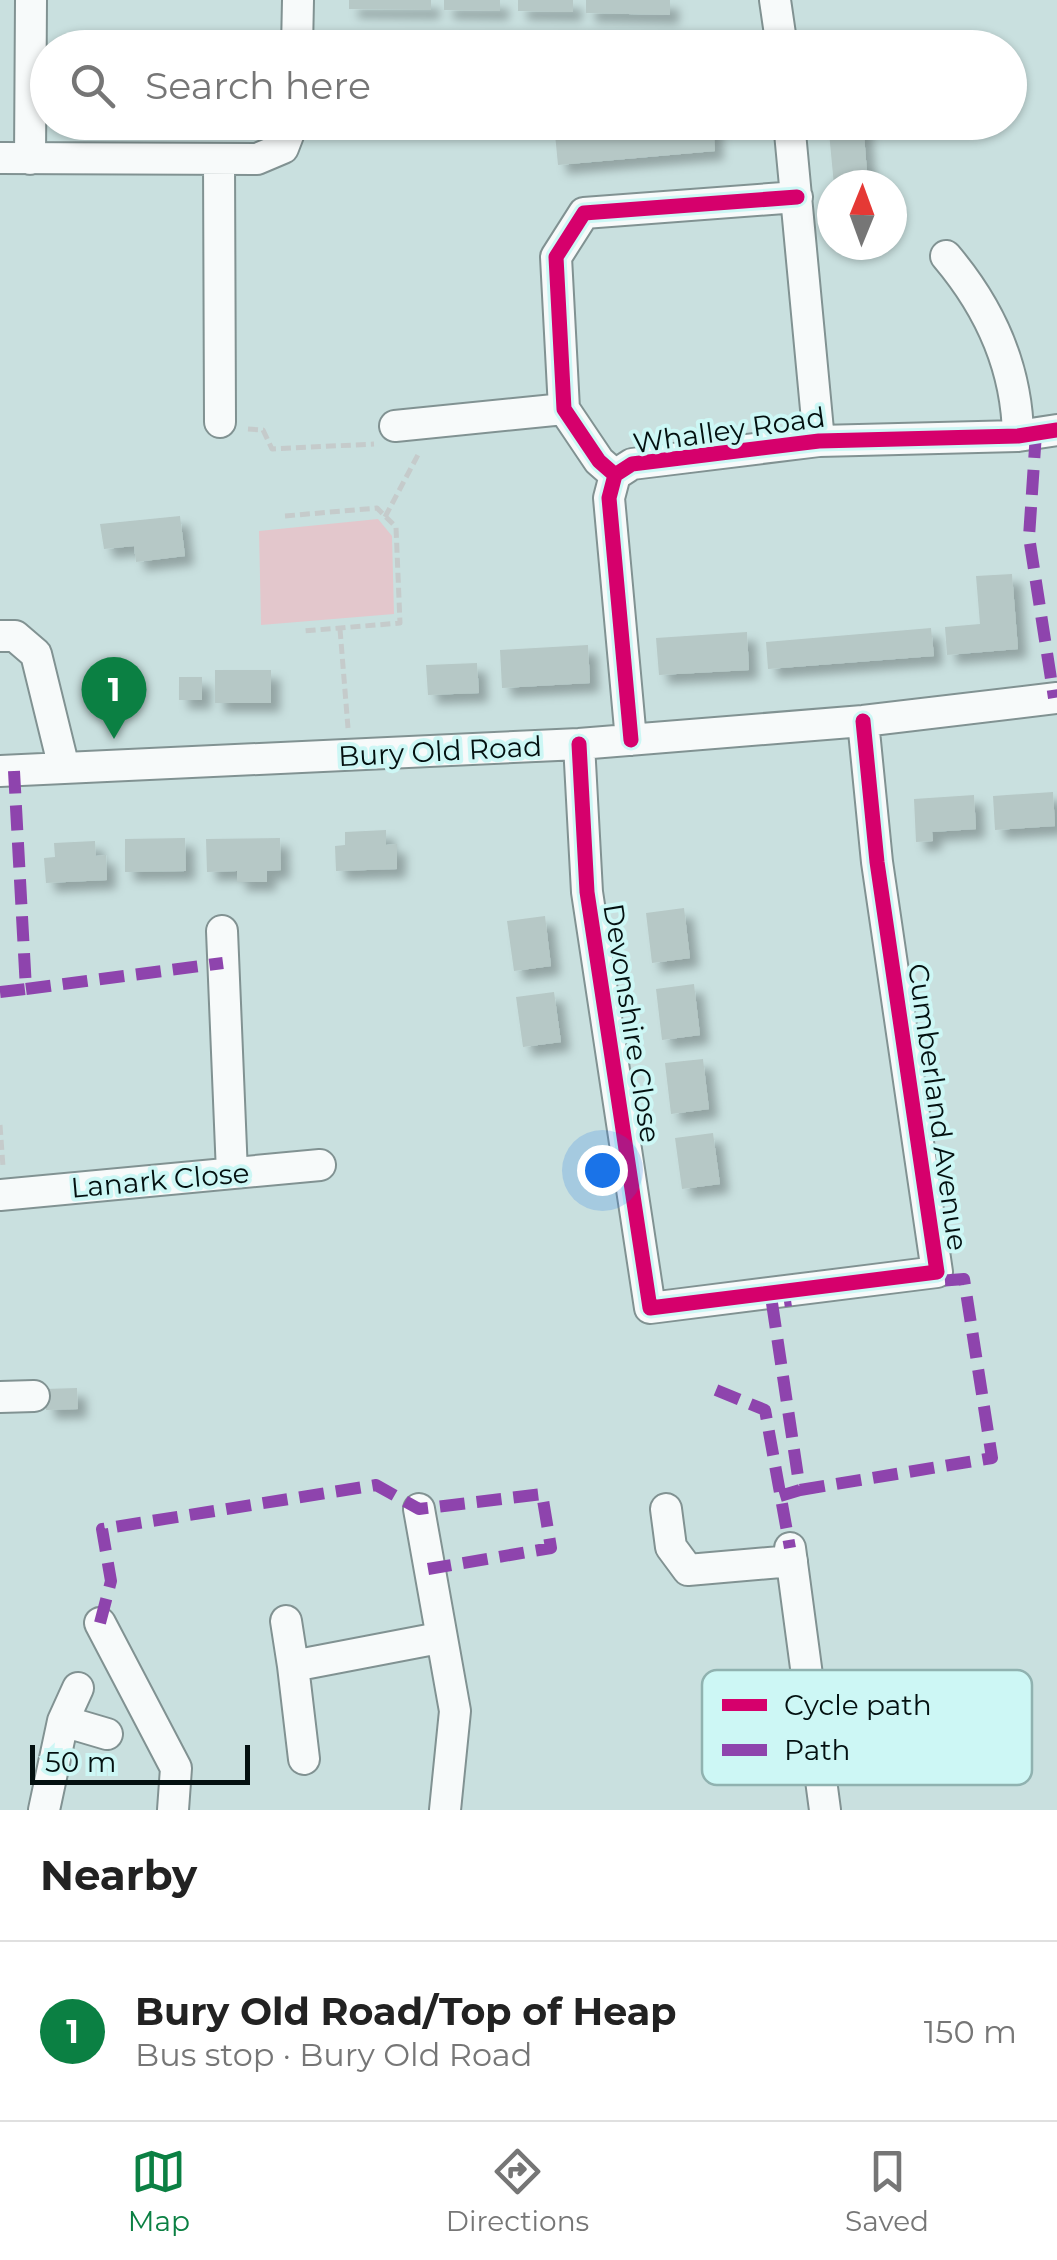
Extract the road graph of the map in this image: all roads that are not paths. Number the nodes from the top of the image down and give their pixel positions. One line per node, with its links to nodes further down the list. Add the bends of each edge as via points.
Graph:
1 (30, 0): 8 (street)
2 (298, 0): 4 (street)
3 (775, 0): 5 (street)
4 (297, 30)
5 (779, 30)
6 (286, 140): 9 (street, via 258,159)
7 (791, 140): 10 (street)
8 (15, 158): 9 (street)
9 (219, 160): 13 (street)
10 (797, 197): 12 (street, via 584,213 556,257); 17 (street)
11 (946, 256): 16 (street, via 994,326 1013,384)
12 (564, 409): 14 (street); 18 (street)
13 (220, 422)
14 (394, 426)
15 (1057, 430): 16 (street, Whalley Road)
16 (1018, 436): 17 (street, Whalley Road)
17 (819, 441): 18 (street, Whalley Road, via 632,464)
18 (615, 475): 22 (street, Whalley Road, via 609,498)
19 (0, 636): 24 (street, via 14,636 36,654)
20 (1057, 698): 21 (street, Bury Old Road)
21 (863, 721): 22 (street, Bury Old Road); 30 (street, Cumberland Avenue, via 937,1272)
22 (631, 740): 23 (street, Bury Old Road)
23 (580, 744): 24 (street, Bury Old Road); 30 (street, Devonshire Close, via 587,892)
24 (64, 768): 25 (street, Bury Old Road)
25 (0, 772)
26 (222, 930): 28 (street)
27 (320, 1165): 28 (street, Lanark Close)
28 (232, 1173): 29 (street, Lanark Close)
29 (2, 1195)
30 (650, 1308)
31 (34, 1396): 32 (street)
32 (0, 1397)
33 (419, 1509): 37 (street)
34 (666, 1509): 39 (street, via 671,1546 688,1570 791,1554)
35 (286, 1621): 38 (street)
36 (100, 1622): 46 (street, via 176,1768)
37 (439, 1638): 38 (street); 47 (street, via 455,1711)
38 (293, 1666): 43 (street)
39 (806, 1670)
40 (78, 1688): 41 (street)
41 (63, 1721): 42 (street); 45 (street)
42 (107, 1734)
43 (304, 1759)
44 (822, 1785): 48 (street)
45 (44, 1810)
46 (173, 1810)
47 (446, 1810)
48 (825, 1810)

